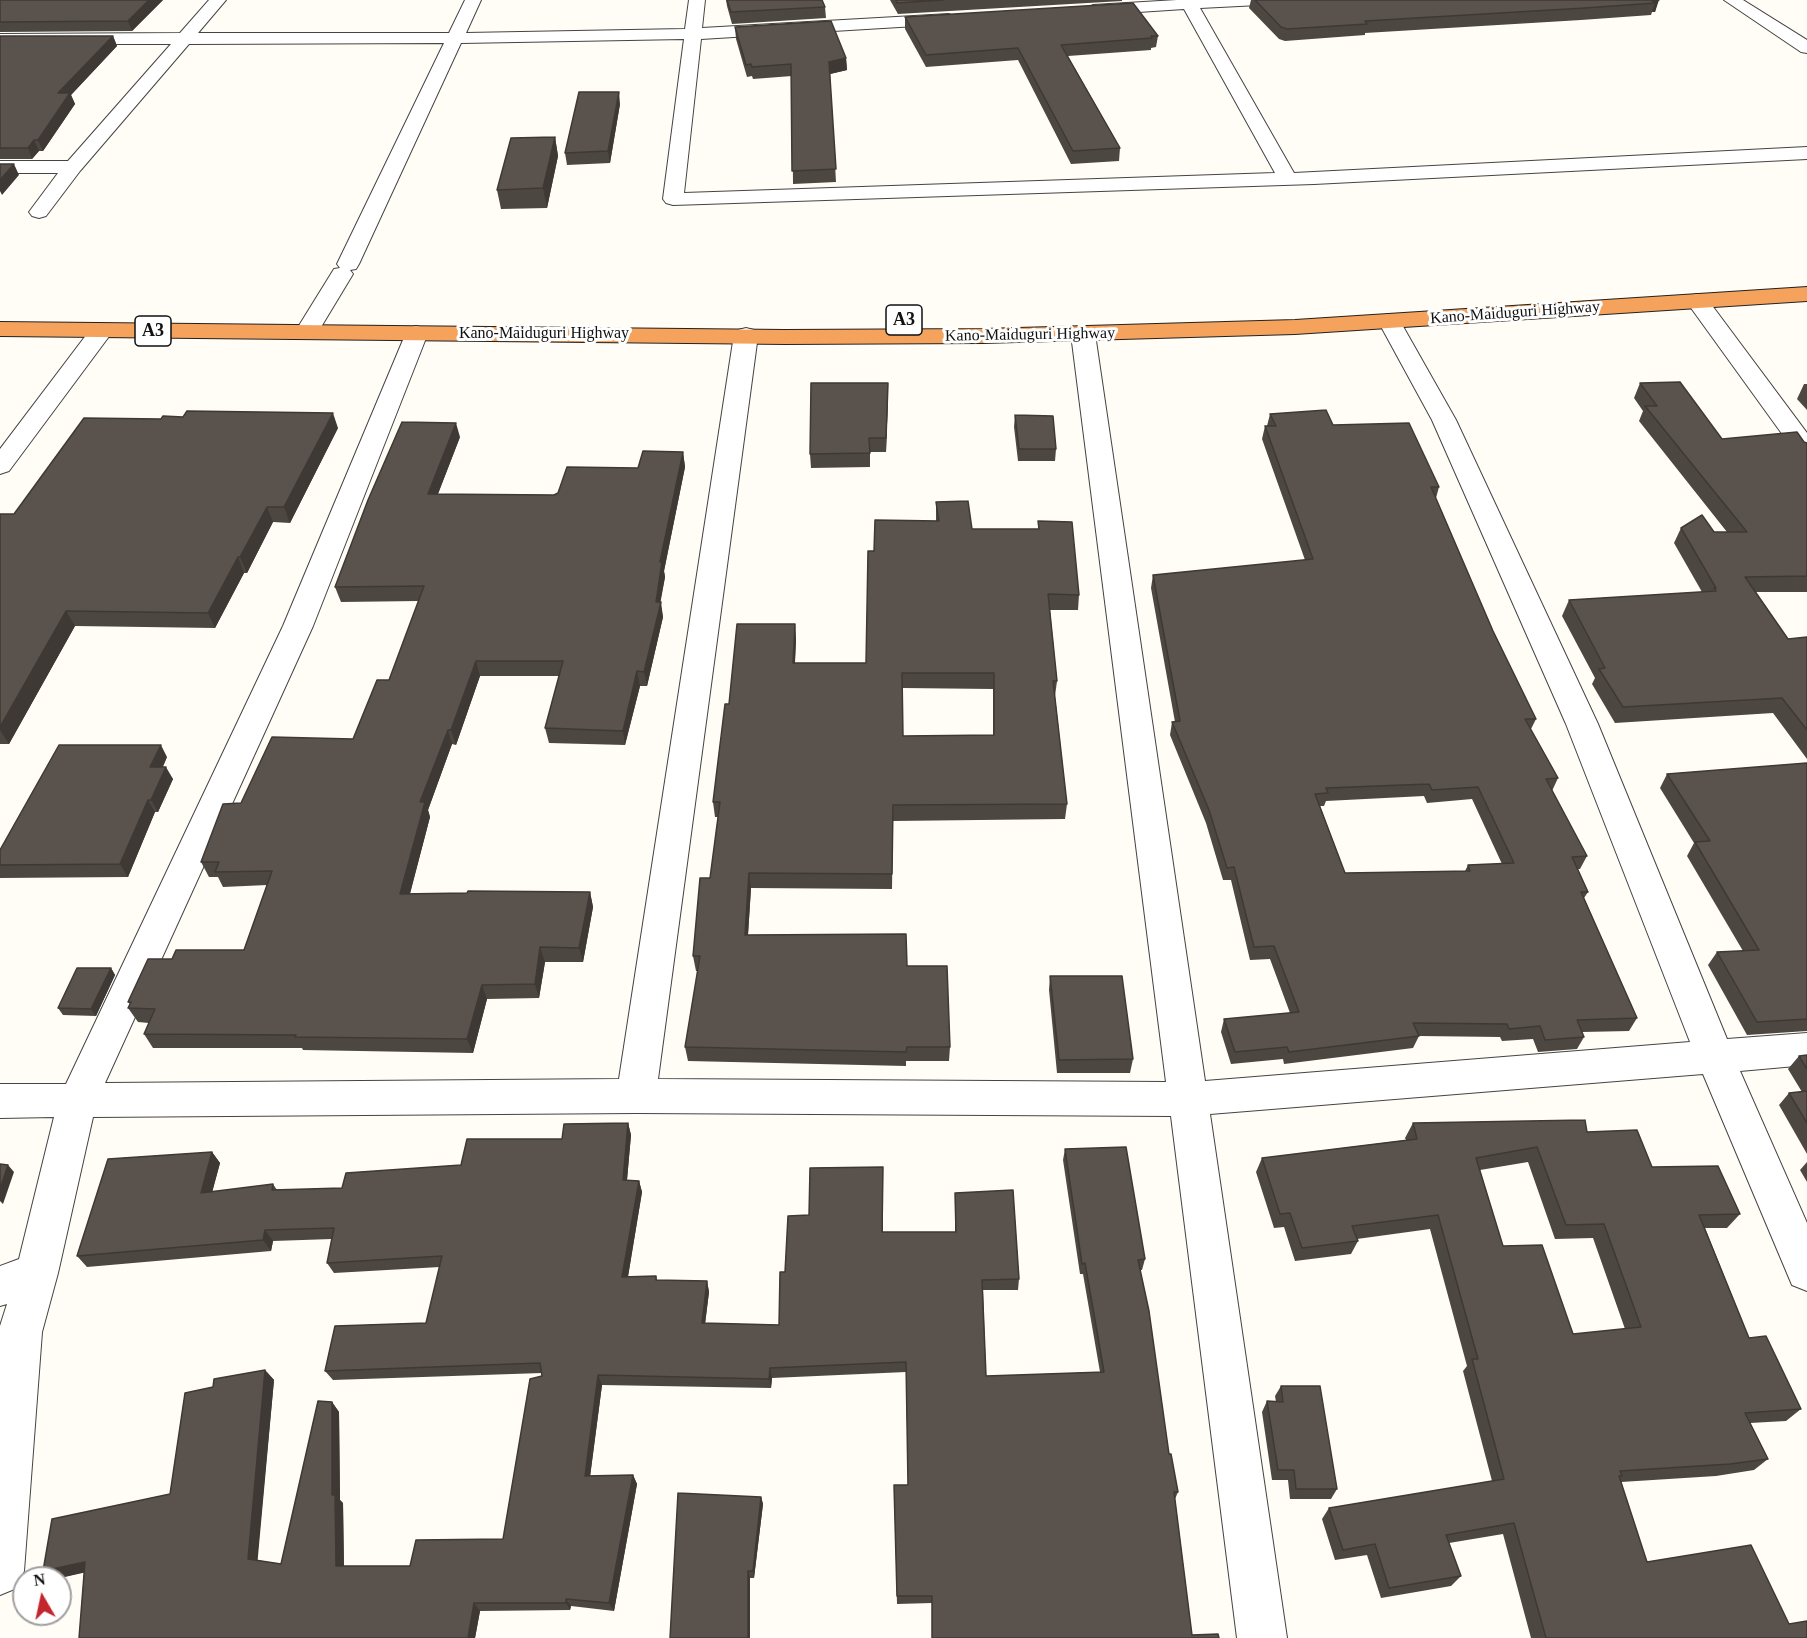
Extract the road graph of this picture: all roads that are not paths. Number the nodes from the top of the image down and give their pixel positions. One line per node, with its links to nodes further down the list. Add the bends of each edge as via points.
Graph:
1 (218, 0): 10 (street)
2 (473, 0): 11 (street)
3 (697, 0): 9 (street)
4 (1259, 0): 6 (street)
5 (1732, 0): 13 (street)
6 (1189, 2): 7 (street); 17 (street)
7 (1072, 12)
8 (965, 18): 9 (street)
9 (693, 34): 11 (street); 17 (street, via 673,200)
10 (185, 37): 11 (street); 12 (street); 16 (street)
11 (454, 38): 24 (street, via 345,269)
12 (0, 39)
13 (1807, 48)
14 (1807, 153): 17 (street)
15 (0, 167): 16 (street)
16 (73, 167): 18 (street)
17 (1288, 179)
18 (39, 212)
19 (1807, 279): 24 (highway, Kano-Maiduguri Highway / A3, via 1170,317)
20 (1807, 294): 21 (highway, Kano-Maiduguri Highway / A3)
21 (1697, 301): 23 (highway, Kano-Maiduguri Highway / A3); 30 (street)
22 (0, 313): 24 (highway, Kano-Maiduguri Highway / A3)
23 (1389, 321): 28 (highway, Kano-Maiduguri Highway / A3, via 1206,332); 33 (street, via 1444,420 1582,724)
24 (311, 324): 26 (highway, Kano-Maiduguri Highway / A3); 27 (highway, Kano-Maiduguri Highway / A3)
25 (0, 329): 26 (highway, Kano-Maiduguri Highway / A3)
26 (101, 331): 31 (street)
27 (416, 333): 29 (highway, Kano-Maiduguri Highway / A3); 37 (street, via 298,626)
28 (1083, 334): 29 (highway, Kano-Maiduguri Highway / A3); 35 (street)
29 (746, 335): 34 (street)
30 (1807, 451)
31 (0, 466)
32 (1807, 1049): 33 (street)
33 (1716, 1057): 35 (street); 38 (street)
34 (636, 1096): 35 (street); 37 (street)
35 (1189, 1100): 41 (street)
36 (0, 1101): 37 (street)
37 (77, 1102): 39 (street)
38 (1807, 1271)
39 (18, 1280): 40 (street, via 20,1332)
40 (0, 1571)
41 (1262, 1638)

